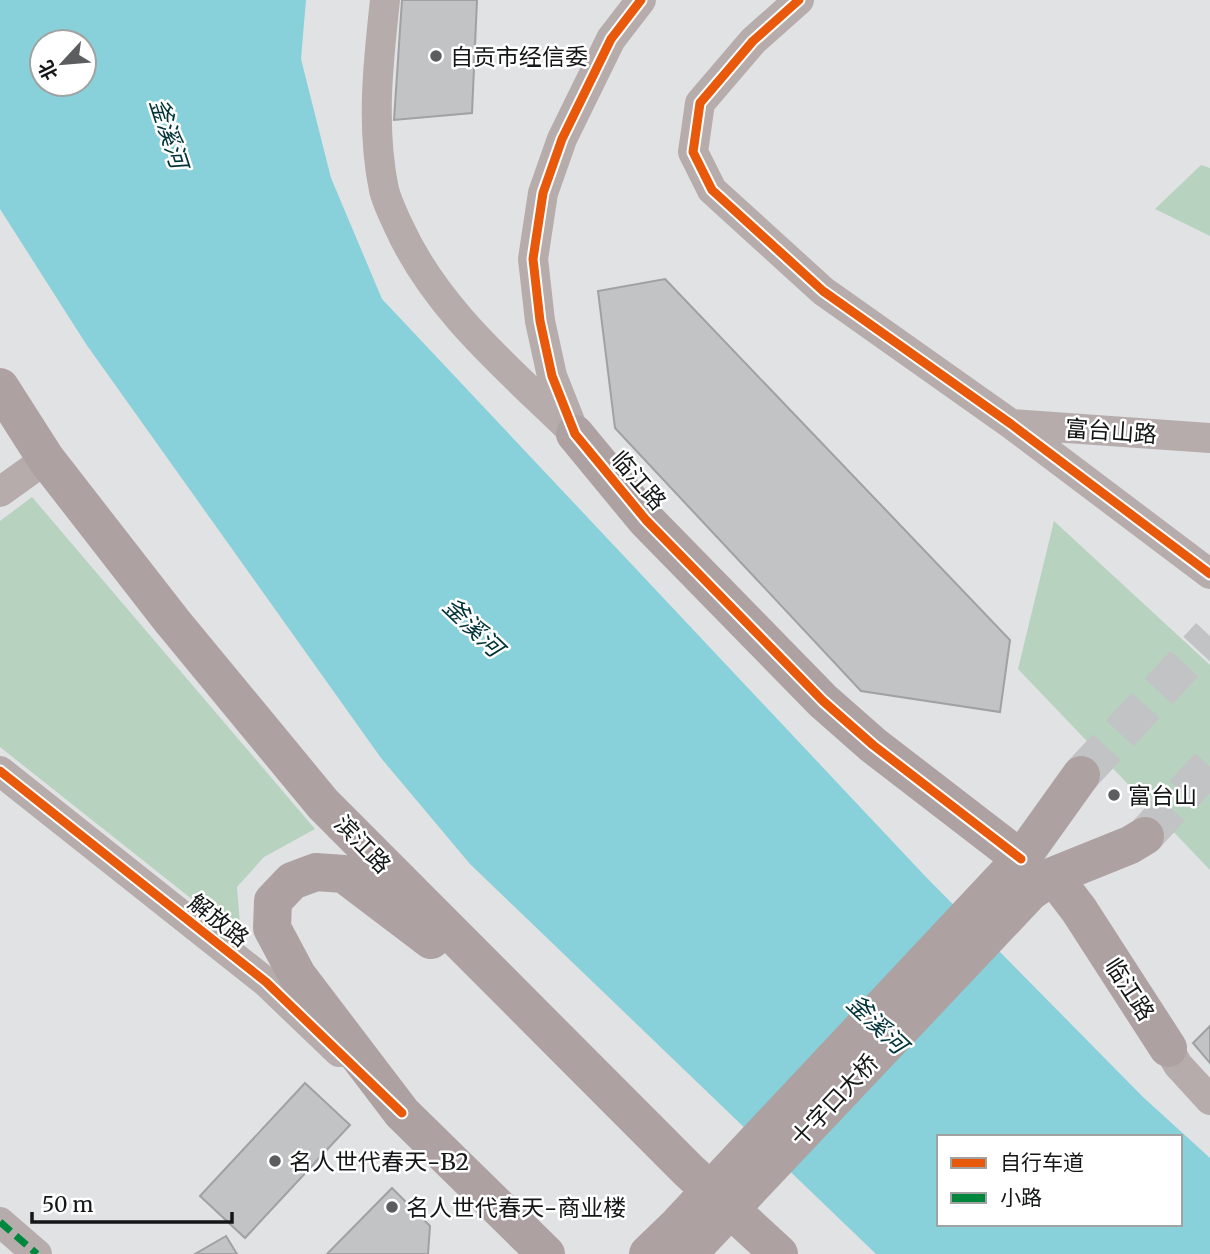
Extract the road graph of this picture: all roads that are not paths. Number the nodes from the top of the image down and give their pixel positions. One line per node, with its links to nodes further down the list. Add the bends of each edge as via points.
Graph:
1 (385, 0): 6 (street, via 376,85 376,136 384,193 436,292)
2 (640, 0): 6 (street, 临江路, via 611,38 562,139 543,193 537,232 533,259 540,321 552,376)
3 (799, 0): 5 (street, via 753,41 700,103 693,152 712,190 823,291)
4 (0, 387): 8 (main road, 滨江路)
5 (1012, 424): 7 (street, 富台山路); 10 (street)
6 (575, 434): 14 (main road, 临江路, via 646,520 823,701)
7 (1210, 438)
8 (46, 459): 9 (street); 15 (main road, 滨江路, via 172,621 324,804)
9 (0, 492)
10 (1210, 574)
11 (0, 771): 18 (street, 解放路, via 266,982)
12 (1081, 775): 14 (main road, 十字口大桥)
13 (1145, 836): 14 (main road, via 1130,845)
14 (1028, 875): 16 (main road, 临江路, via 1080,910); 20 (main road, 十字口大桥)
15 (494, 977): 18 (main road, via 428,939 344,874 316,872 292,881 273,901 272,928 297,975); 25 (main road, 滨江路)
16 (1168, 1048): 17 (street, 临江路)
17 (1210, 1100)
18 (402, 1113): 22 (main road, 解放路)
19 (0, 1222): 21 (street)
20 (688, 1246): 23 (main road); 24 (main road, 十字口大桥)
21 (37, 1254)
22 (546, 1254)
23 (621, 1254)
24 (648, 1254)
25 (779, 1254)

